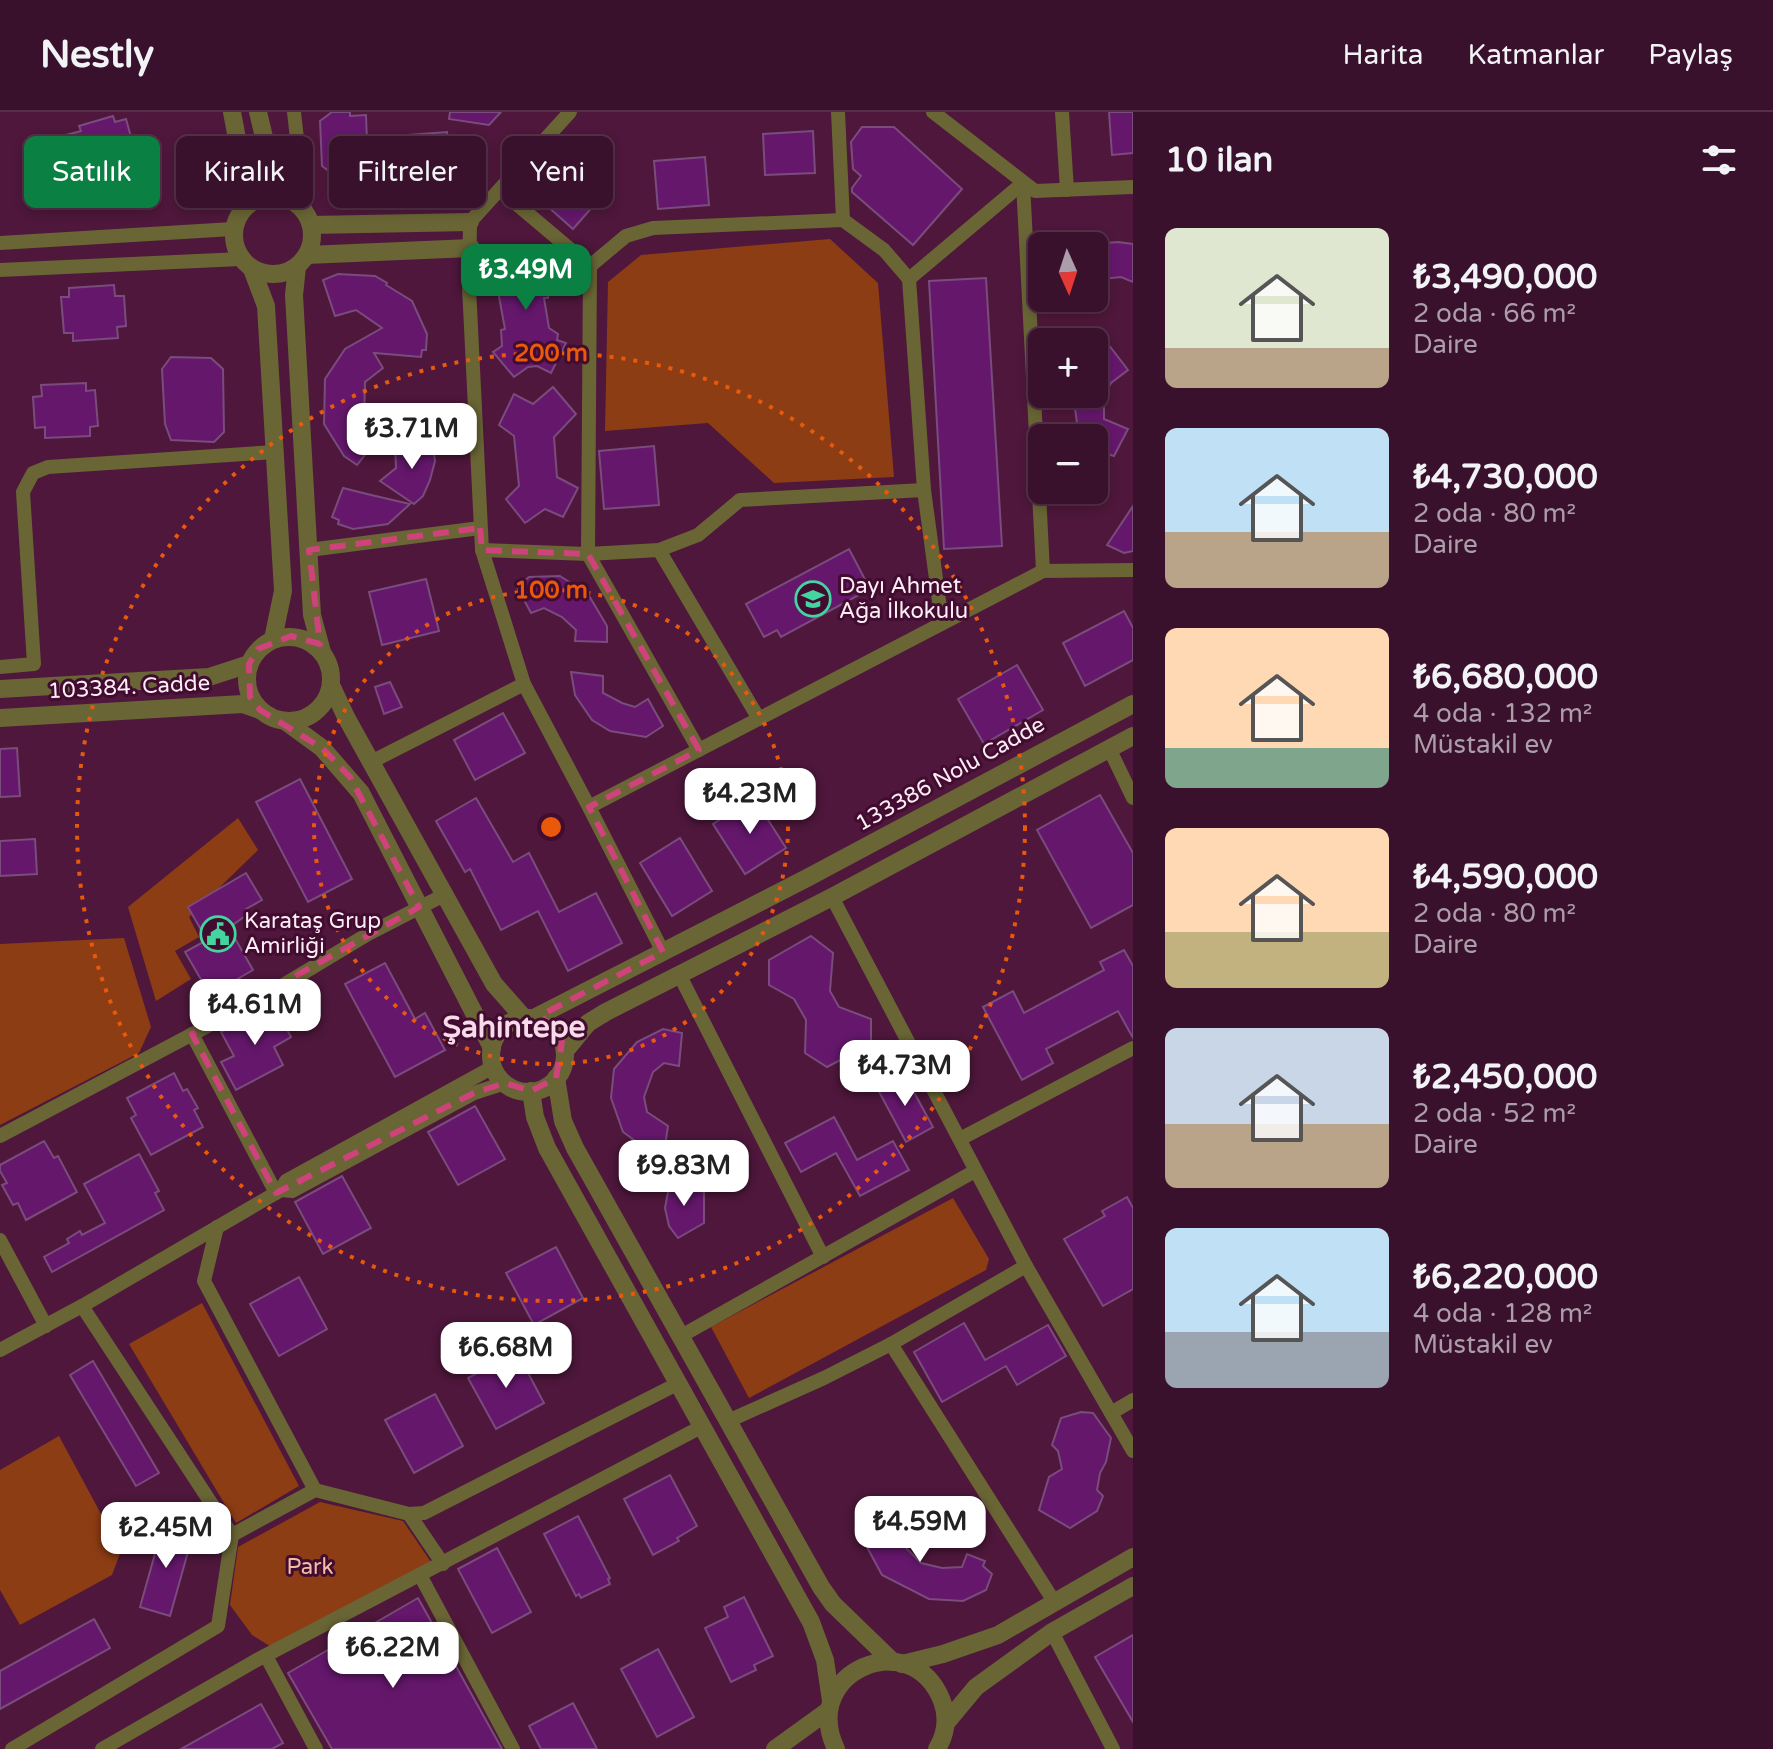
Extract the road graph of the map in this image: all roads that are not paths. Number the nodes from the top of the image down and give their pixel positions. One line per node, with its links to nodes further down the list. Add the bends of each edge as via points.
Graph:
1 (232, 112): 8 (street)
2 (258, 112): 9 (street)
3 (294, 112): 16 (street)
4 (570, 112): 12 (street)
5 (838, 112): 17 (street)
6 (933, 112): 10 (street)
7 (1062, 112): 13 (street)
8 (236, 136)
9 (264, 136)
10 (1023, 183): 13 (street, via 1035,191); 26 (street); 35 (street)
11 (1133, 187): 13 (street)
12 (500, 190): 18 (street); 24 (street)
13 (1067, 190)
14 (245, 208): 19 (street)
15 (299, 208): 16 (street)
16 (308, 218): 18 (street); 22 (street, via 312,240)
17 (843, 220): 24 (street, via 653,228 626,236); 26 (street, via 884,250)
18 (470, 222): 21 (street)
19 (233, 229): 20 (street); 23 (street, via 234,245)
20 (0, 243)
21 (471, 248): 22 (street); 29 (street)
22 (302, 261): 23 (street, via 283,273 267,274); 30 (street, via 294,295)
23 (247, 264): 25 (street); 27 (street, via 266,306)
24 (590, 266): 33 (street)
25 (0, 270)
26 (909, 279): 28 (street)
27 (275, 452): 37 (street, via 283,591); 40 (street, via 48,467 33,473 23,492 34,664)
28 (924, 490): 32 (street, via 740,500 698,535); 36 (street)
29 (480, 528): 30 (street); 31 (street)
30 (309, 550): 38 (street, via 312,615)
31 (482, 550): 33 (street); 41 (street)
32 (659, 550): 33 (street); 47 (street)
33 (588, 554): 51 (street)
34 (1133, 570): 35 (street)
35 (1043, 571): 36 (street)
36 (942, 623): 47 (street)
37 (273, 639): 38 (street, via 308,640); 39 (street)
38 (322, 652): 42 (street)
39 (249, 664): 43 (street, via 209,677); 45 (street, via 250,697)
40 (0, 667)
41 (524, 684): 52 (street); 54 (street)
42 (331, 685): 48 (street, via 315,712); 52 (street)
43 (0, 689)
44 (1133, 704): 58 (street, 133386 Nolu Cadde)
45 (260, 710): 46 (street, 103384. Cadde, via 243,704); 48 (street)
46 (0, 718)
47 (759, 719): 51 (street)
48 (285, 721): 57 (street, via 350,777)
49 (1133, 736): 50 (street)
50 (1109, 748): 53 (street); 56 (street)
51 (699, 750): 54 (street)
52 (371, 762): 55 (street)
53 (1133, 798)
54 (589, 807): 58 (street)
55 (446, 894): 57 (street); 60 (street, via 494,984)
56 (832, 897): 59 (street); 69 (street)
57 (419, 907): 61 (street); 64 (street)
58 (663, 952): 60 (street, 133386 Nolu Cadde)
59 (680, 976): 63 (street, via 588,1023); 74 (street)
60 (529, 1018): 63 (street, via 558,1033); 64 (street, via 507,1025 494,1039)
61 (192, 1034): 68 (street); 71 (street)
62 (1133, 1048): 69 (street)
63 (565, 1051): 65 (street)
64 (492, 1058): 66 (street); 71 (street, via 286,1181)
65 (556, 1078): 67 (street); 78 (street, via 568,1134)
66 (505, 1083): 67 (street); 71 (street, via 474,1093 292,1191)
67 (531, 1091): 81 (street, via 547,1148)
68 (0, 1136)
69 (960, 1139): 70 (street)
70 (975, 1171): 74 (street); 75 (street)
71 (278, 1192): 72 (street)
72 (217, 1227): 76 (street); 87 (street, via 204,1281)
73 (0, 1240): 77 (street)
74 (823, 1257): 78 (street)
75 (1026, 1266): 79 (street); 83 (street)
76 (82, 1306): 77 (street); 89 (street)
77 (46, 1326): 80 (street)
78 (681, 1336): 84 (street)
79 (891, 1344): 84 (street); 94 (street)
80 (0, 1350)
81 (679, 1383): 85 (street); 88 (street, via 424,1513)
82 (1133, 1400): 83 (street)
83 (1111, 1413): 86 (street)
84 (728, 1421): 97 (street, via 821,1587)
85 (703, 1426): 91 (street); 98 (street, via 811,1622 825,1660)
86 (1133, 1451)
87 (315, 1490): 88 (street); 89 (street)
88 (409, 1514): 91 (street)
89 (232, 1535): 100 (street, via 218,1626)
90 (1133, 1557): 94 (street)
91 (443, 1564): 92 (street)
92 (420, 1575): 96 (street); 103 (street)
93 (1133, 1586): 95 (street)
94 (1055, 1603): 97 (street, via 998,1635)
95 (1052, 1632): 99 (street, via 976,1687); 106 (street)
96 (266, 1656): 101 (street); 102 (street)
97 (897, 1663): 98 (street, via 875,1662 856,1670 841,1683); 99 (street, via 912,1666 937,1689 944,1705)
98 (830, 1705): 104 (street); 105 (street, via 830,1736)
99 (942, 1740)
100 (12, 1749)
101 (102, 1749)
102 (316, 1749)
103 (513, 1749)
104 (775, 1749)
105 (836, 1749)
106 (1113, 1749)

